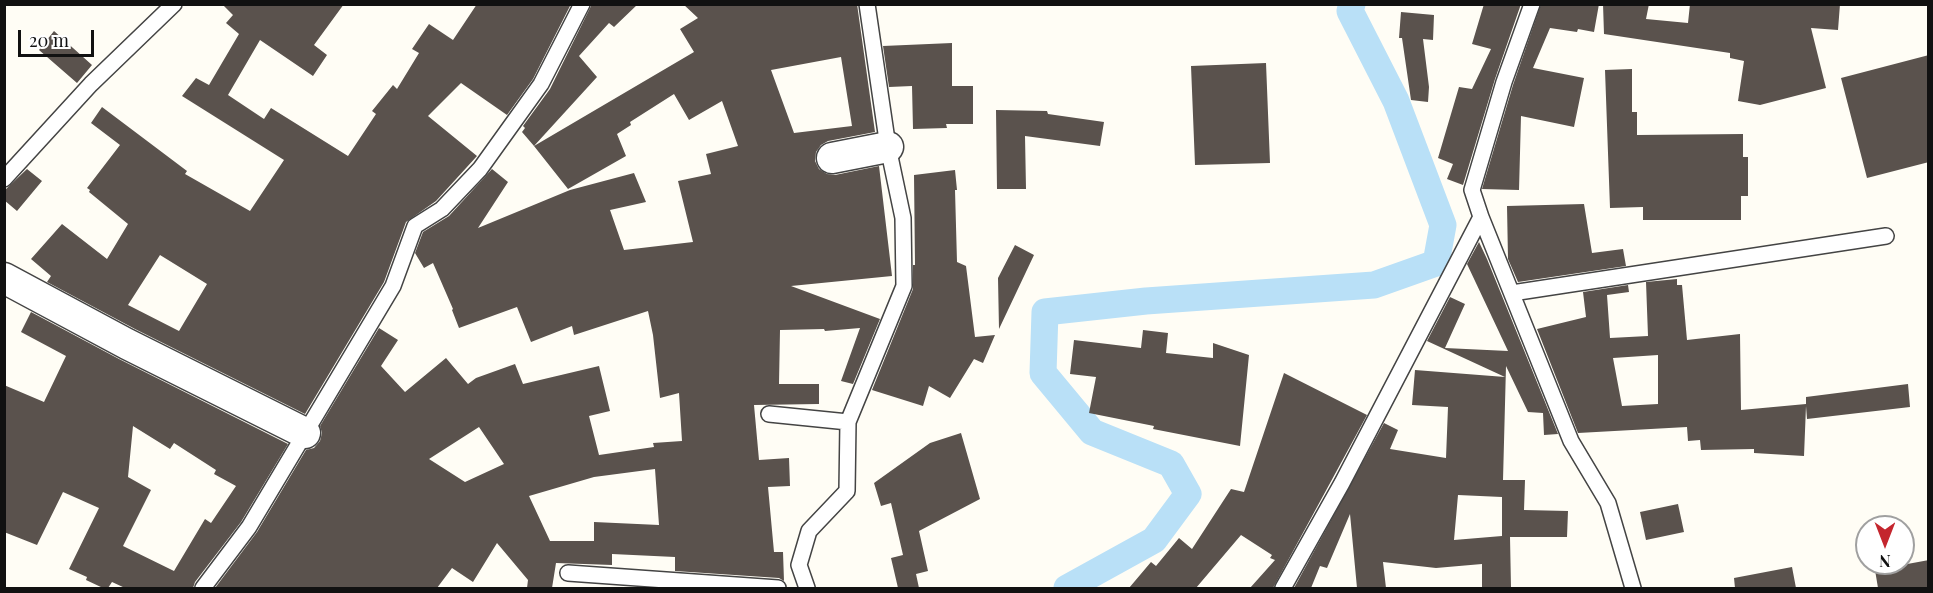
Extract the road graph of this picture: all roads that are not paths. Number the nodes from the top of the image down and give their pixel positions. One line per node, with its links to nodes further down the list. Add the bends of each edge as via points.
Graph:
1 (174, 4): 7 (lane, via 91,84)
2 (582, 4): 14 (lane, via 541,84 480,168 442,209 415,226 393,286)
3 (867, 4): 5 (lane)
4 (1532, 4): 8 (lane, via 1472,190)
5 (888, 147): 6 (street); 13 (lane, via 903,218 904,286)
6 (832, 158)
7 (4, 179)
8 (1481, 217): 11 (lane); 19 (lane)
9 (1886, 236): 11 (lane)
10 (4, 278): 14 (street)
11 (1512, 293): 20 (lane, via 1571,441 1608,503)
12 (769, 414): 13 (lane)
13 (848, 422): 18 (lane, via 847,491 809,531 799,566)
14 (305, 433): 16 (lane, via 249,527)
15 (568, 573): 17 (lane)
16 (203, 588)
17 (778, 588)
18 (807, 588)
19 (1283, 588)
20 (1633, 588)

